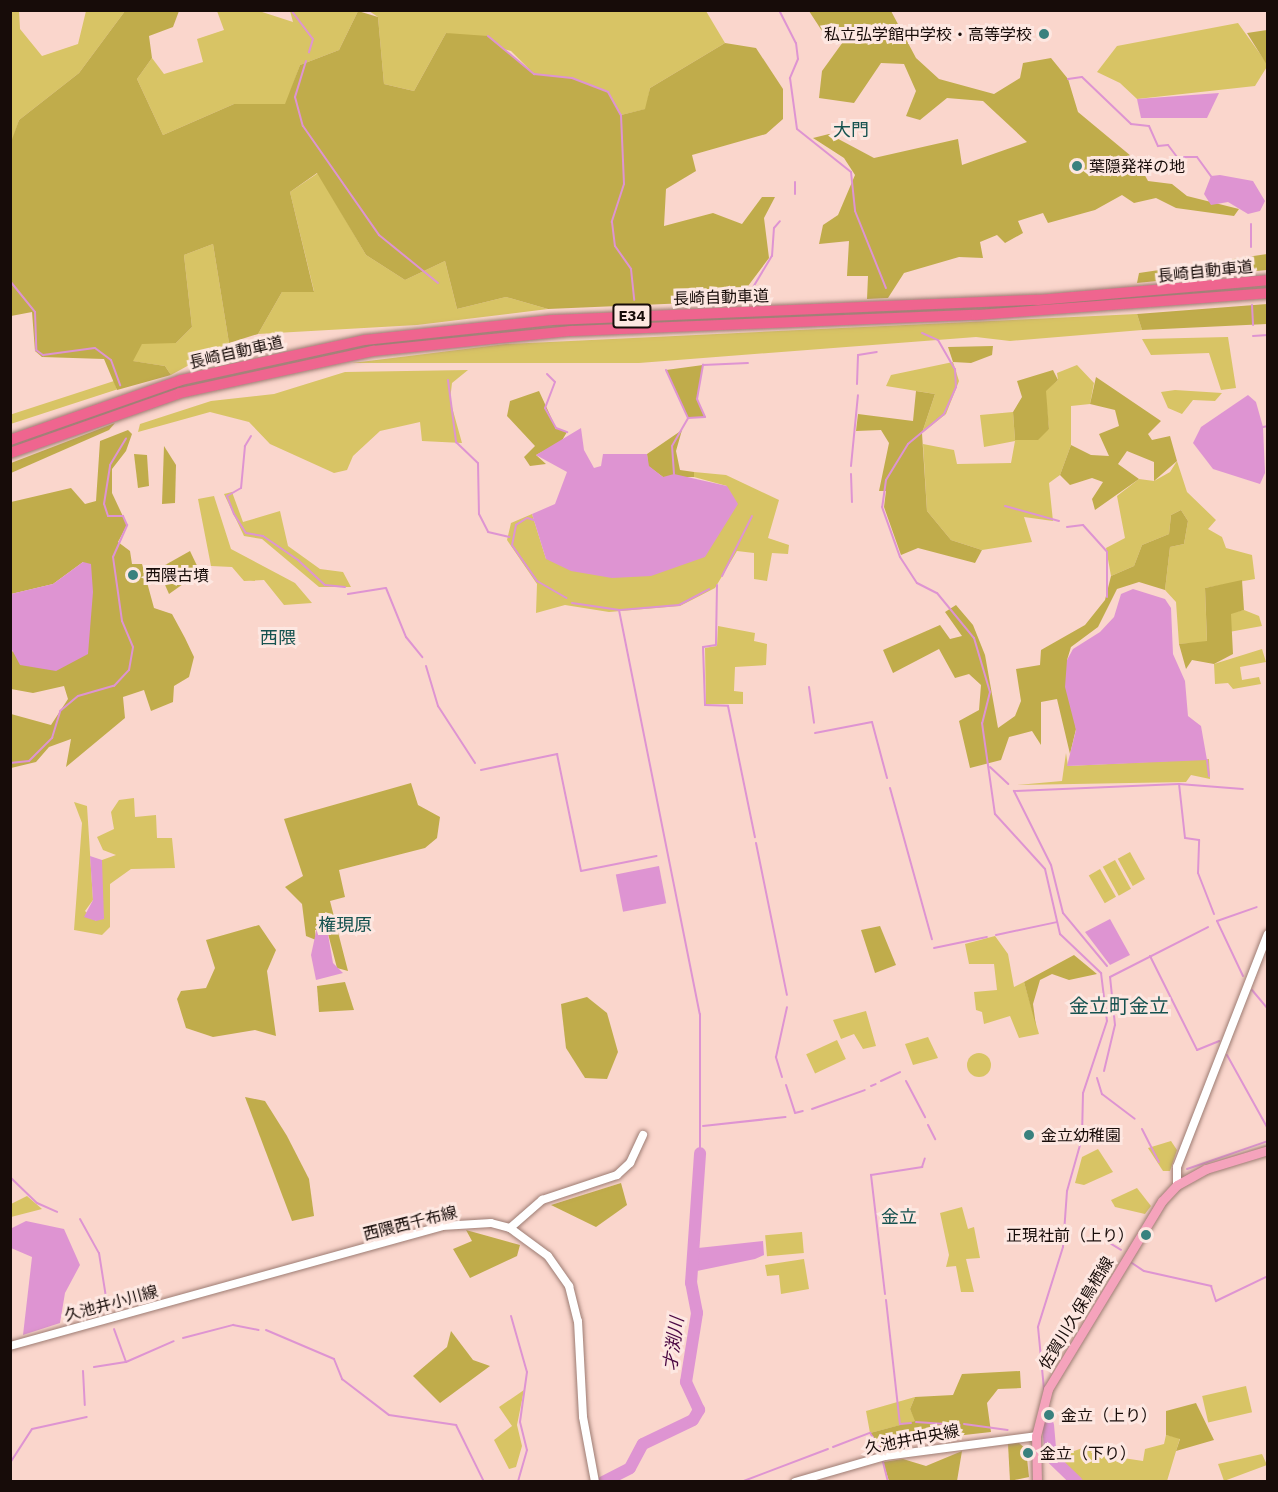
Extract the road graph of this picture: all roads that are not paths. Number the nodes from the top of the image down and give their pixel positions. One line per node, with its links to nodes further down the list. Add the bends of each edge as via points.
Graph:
1 (1268, 280): 3 (highway, 長崎自動車道 / E34, via 1037,300 563,320 365,340 181,380)
2 (1268, 293): 4 (highway, 長崎自動車道 / E34, via 976,315 571,331 373,351 180,393)
3 (10, 440)
4 (10, 453)
5 (1268, 934): 8 (street, via 1177,1167)
6 (643, 1135): 9 (street, via 630,1163 617,1175 542,1200)
7 (1268, 1150): 8 (main road, 佐賀川久保鳥栖線, via 1206,1169)
8 (1177, 1185): 12 (main road, 佐賀川久保鳥栖線, via 1141,1234 1048,1389)
9 (510, 1228): 10 (street, 西隈西千布線, via 470,1222 442,1226); 13 (street, 西隈西千布線, via 548,1256 569,1286 578,1321 583,1417)
10 (220, 1288): 11 (street, 久池井小川線)
11 (10, 1346)
12 (1036, 1436): 14 (street, 久池井中央線, via 896,1454); 15 (main road)
13 (595, 1482)
14 (795, 1482)
15 (1036, 1482)

